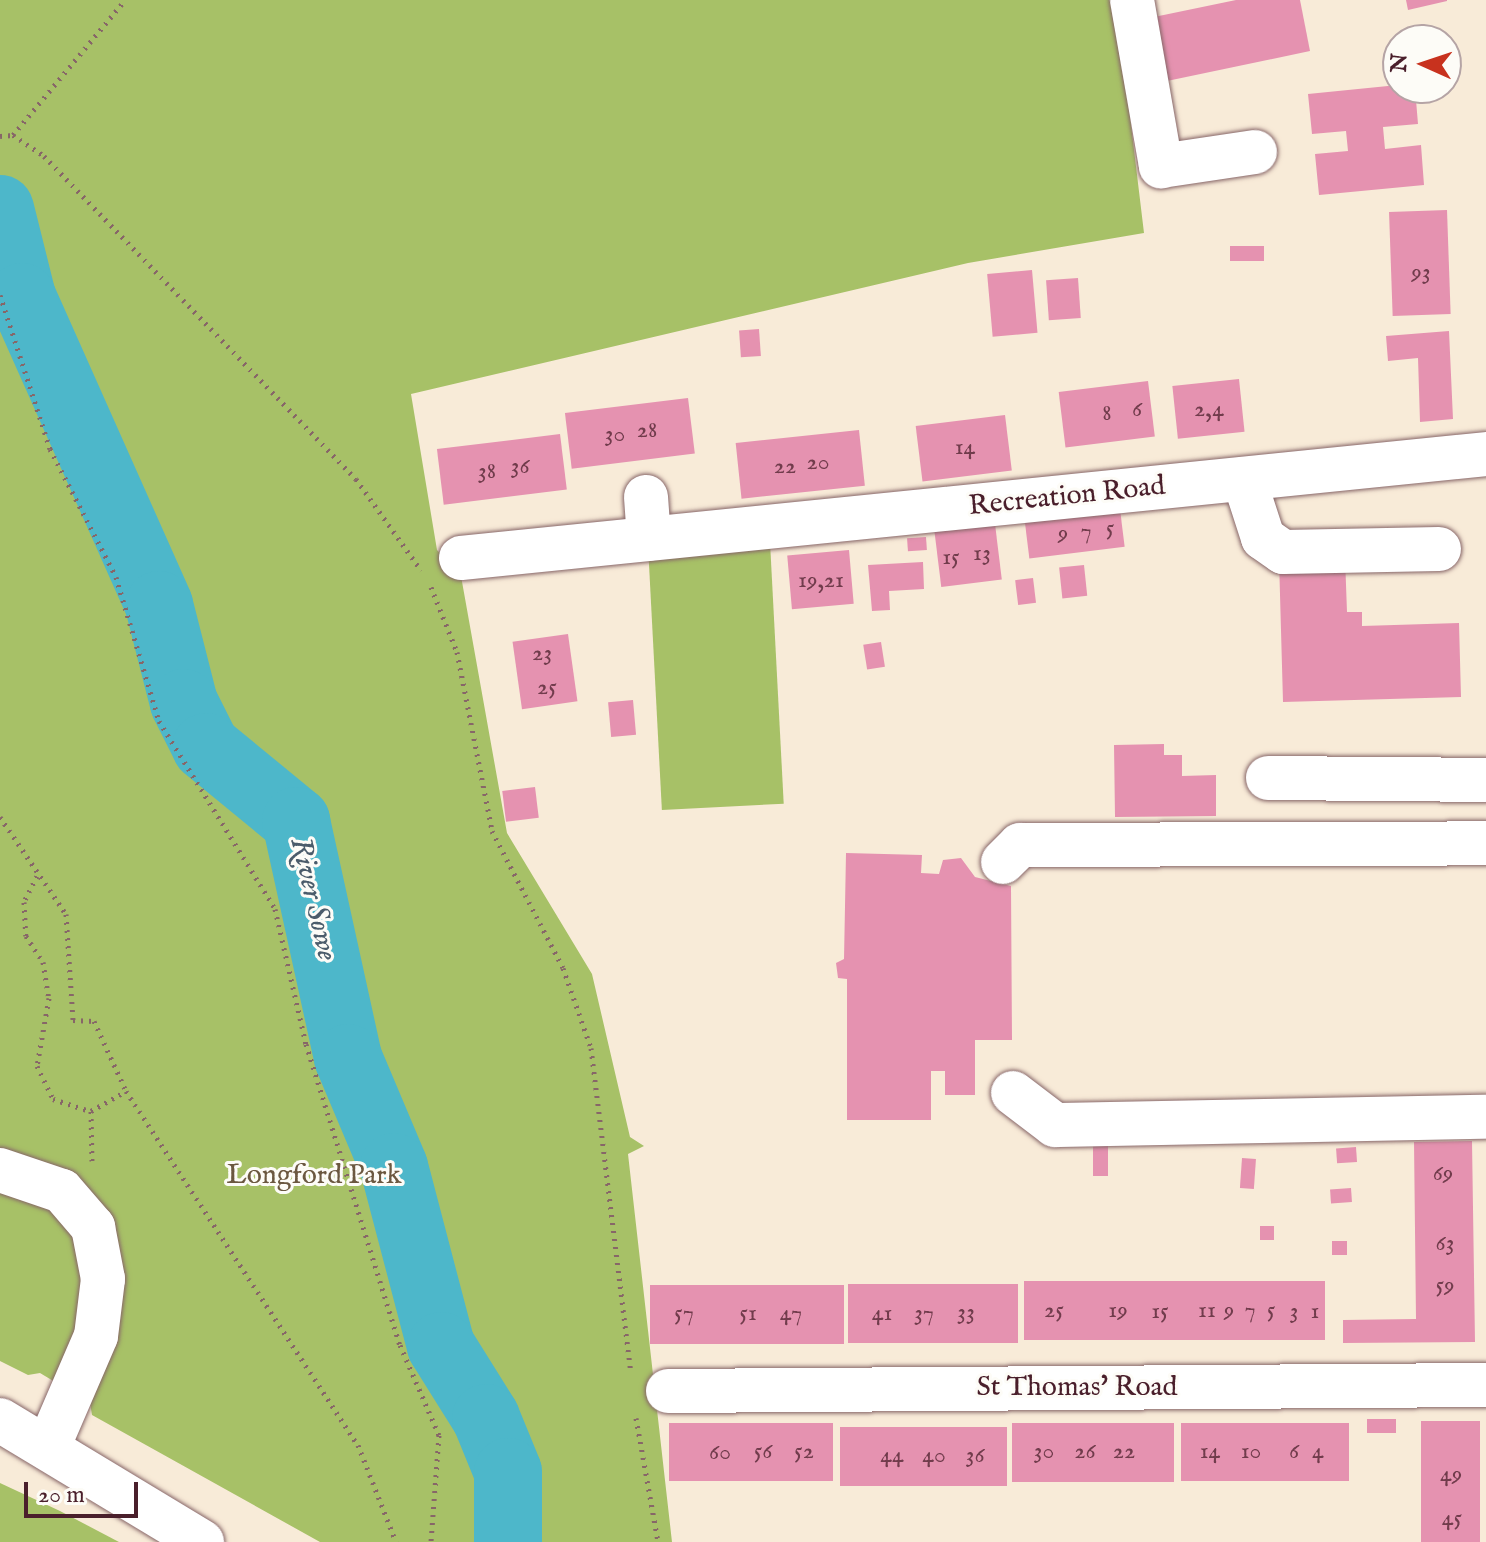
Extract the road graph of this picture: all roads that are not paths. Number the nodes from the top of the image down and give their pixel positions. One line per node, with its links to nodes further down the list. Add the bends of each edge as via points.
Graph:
1 (1132, 0): 2 (street, via 1161,166)
2 (1255, 152)
3 (1486, 454): 4 (street, Recreation Road)
4 (1244, 479): 5 (street, via 1263,538 1283,552); 6 (street, Recreation Road, via 647,518)
5 (1439, 549)
6 (444, 568)
7 (1268, 778): 8 (street)
8 (1486, 780)
9 (1486, 843): 10 (street, via 1020,845)
10 (1003, 862)
11 (1013, 1093): 12 (street, via 1055,1125)
12 (1486, 1117)
13 (0, 1170): 17 (street, via 62,1191 93,1227 103,1279 96,1336)
14 (1486, 1385): 15 (street, St Thomas' Road)
15 (645, 1395)
16 (0, 1420): 17 (street)
17 (49, 1445): 18 (street)
18 (202, 1542)

